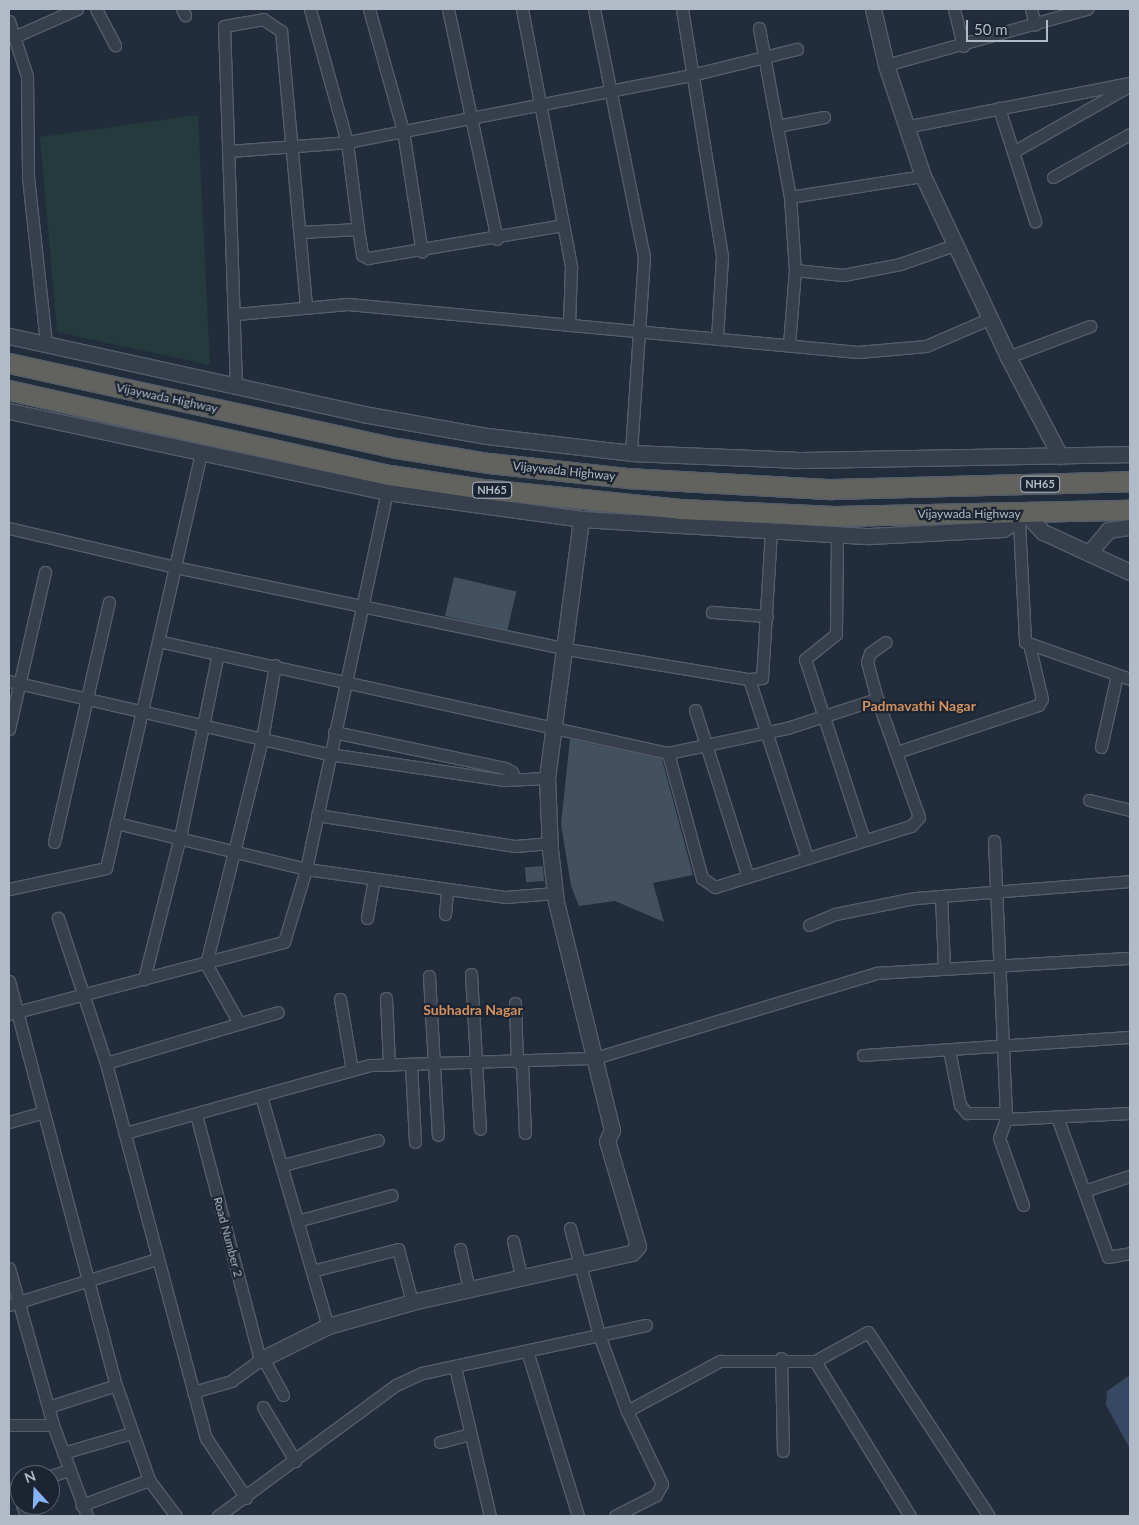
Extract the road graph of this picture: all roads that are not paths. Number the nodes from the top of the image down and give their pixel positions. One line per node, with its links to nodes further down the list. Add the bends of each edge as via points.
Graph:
1 (77, 9): 17 (street)
2 (96, 9): 18 (street)
3 (310, 9): 34 (street)
4 (369, 9): 32 (street)
5 (448, 9): 29 (street)
6 (522, 9): 26 (street)
7 (594, 9): 25 (street)
8 (682, 9): 23 (street)
9 (873, 9): 22 (street)
10 (954, 9): 19 (street)
11 (1031, 9): 15 (street)
12 (1087, 9): 15 (street)
13 (262, 14): 35 (street, via 281,31); 36 (street, via 224,26)
14 (9, 21): 17 (street)
15 (1035, 24): 19 (street)
16 (759, 28): 21 (street)
17 (14, 37): 57 (street, via 27,76 28,177)
18 (115, 45)
19 (963, 46): 22 (street)
20 (796, 49): 21 (street)
21 (763, 56): 23 (street); 30 (street)
22 (886, 65): 31 (street)
23 (691, 75): 25 (street); 56 (street, via 722,257)
24 (1130, 84): 27 (street); 37 (street)
25 (609, 90): 26 (street); 54 (street, via 644,256)
26 (538, 104): 29 (street); 42 (street)
27 (999, 108): 31 (street); 37 (street)
28 (824, 117): 30 (street)
29 (468, 118): 32 (street); 45 (street)
30 (777, 126): 40 (street)
31 (905, 127): 38 (street)
32 (402, 131): 34 (street); 47 (street)
33 (1130, 134): 39 (street)
34 (347, 142): 35 (street); 43 (street)
35 (292, 146): 36 (street); 44 (street)
36 (228, 151): 50 (street)
37 (1013, 152): 41 (street)
38 (923, 176): 40 (street); 46 (street)
39 (1053, 177)
40 (790, 197): 48 (street)
41 (1035, 221)
42 (563, 225): 45 (street); 52 (street, via 571,267)
43 (358, 229): 44 (street); 47 (street, via 364,258)
44 (300, 232): 49 (street)
45 (497, 238): 47 (street)
46 (954, 245): 48 (street, via 900,264 843,275); 51 (street)
47 (422, 252)
48 (794, 270): 58 (street)
49 (306, 307): 50 (street); 52 (street, via 348,304)
50 (236, 314): 61 (street)
51 (991, 318): 58 (street, via 926,346 858,352); 59 (street)
52 (569, 325): 54 (street)
53 (1090, 326): 59 (street)
54 (642, 329): 56 (street); 66 (street)
55 (9, 336): 57 (street)
56 (717, 339): 58 (street)
57 (46, 344): 61 (street)
58 (789, 344)
59 (1008, 357): 68 (street)
60 (9, 363): 64 (highway, Vijaywada Highway / NH65)
61 (236, 386): 66 (street, via 487,436)
62 (9, 390): 69 (highway, Vijaywada Highway / NH65)
63 (9, 411): 65 (street)
64 (321, 432): 69 (highway); 70 (highway, Vijaywada Highway / NH65, via 489,463 748,487 950,488)
65 (201, 452): 71 (street); 80 (street)
66 (631, 453): 68 (street, via 795,460)
67 (1130, 454): 68 (street)
68 (1060, 456)
69 (315, 458): 73 (highway, Vijaywada Highway / NH65, via 390,475 484,489 680,509 833,516)
70 (1130, 481)
71 (387, 492): 74 (street); 84 (street)
72 (1130, 510): 73 (highway, Vijaywada Highway / NH65)
73 (1023, 518): 78 (street, via 1003,529); 79 (street, via 1043,532); 89 (street, via 1025,642)
74 (581, 520): 77 (street); 90 (street)
75 (1130, 527): 79 (street, via 1108,530)
76 (9, 528): 80 (street)
77 (771, 532): 78 (street); 86 (street)
78 (837, 534): 102 (street, via 836,634 805,659)
79 (1088, 553): 82 (street)
80 (175, 567): 84 (street); 87 (street)
81 (45, 572): 97 (street)
82 (1130, 572)
83 (109, 602): 98 (street)
84 (364, 608): 90 (street); 95 (street)
85 (712, 612): 86 (street)
86 (767, 616): 94 (street, via 762,678)
87 (158, 641): 91 (street); 101 (street)
88 (886, 642): 99 (street, via 870,653 867,662)
89 (1030, 644): 93 (street); 112 (street, via 1042,699 1038,705)
90 (567, 649): 94 (street); 104 (street)
91 (218, 654): 92 (street); 103 (street)
92 (275, 665): 95 (street); 108 (street)
93 (1118, 675): 96 (street); 110 (street)
94 (749, 678): 107 (street)
95 (345, 680): 104 (street); 106 (street)
96 (1130, 680)
97 (14, 682): 98 (street); 105 (street)
98 (85, 698): 101 (street); 123 (street)
99 (877, 699): 102 (street); 112 (street)
100 (695, 710): 109 (street)
101 (140, 711): 103 (street); 119 (street)
102 (823, 715): 107 (street); 121 (street)
103 (203, 725): 108 (street); 120 (street)
104 (555, 727): 111 (street); 115 (street)
105 (9, 729)
106 (334, 732): 113 (street); 114 (street, via 505,768 512,772)
107 (766, 732): 109 (street); 126 (street)
108 (262, 739): 113 (street); 125 (street)
109 (707, 744): 111 (street); 128 (street)
110 (1101, 747)
111 (668, 752): 128 (street, via 702,878 715,887)
112 (897, 752): 121 (street, via 919,817 910,826)
113 (329, 754): 114 (street, via 504,780); 118 (street)
114 (514, 778): 115 (street)
115 (547, 778): 124 (street)
116 (1089, 800): 117 (street)
117 (1130, 810)
118 (317, 815): 124 (street, via 516,846); 127 (street)
119 (116, 823): 120 (street); 131 (street, via 106,868)
120 (180, 837): 125 (street); 146 (street)
121 (864, 840): 126 (street)
122 (994, 841): 133 (street)
123 (54, 842)
124 (550, 843): 134 (street)
125 (235, 850): 127 (street); 141 (street)
126 (807, 857): 128 (street)
127 (306, 868): 129 (street); 141 (street, via 284,942)
128 (748, 876)
129 (374, 879): 132 (street); 138 (street)
130 (1130, 881): 133 (street)
131 (9, 888)
132 (447, 890): 134 (street, via 506,897); 136 (street)
133 (995, 891): 135 (street); 142 (street)
134 (555, 893): 159 (street)
135 (941, 896): 139 (street, via 854,910); 143 (street)
136 (445, 914)
137 (58, 918): 148 (street)
138 (367, 918)
139 (809, 925)
140 (1130, 958): 142 (street)
141 (206, 964): 146 (street); 154 (street)
142 (999, 966): 143 (street); 156 (street)
143 (944, 970): 159 (street, via 876,973)
144 (471, 974): 163 (street)
145 (429, 976): 162 (street)
146 (144, 979): 148 (street)
147 (9, 981): 153 (street)
148 (84, 994): 153 (street); 161 (street)
149 (386, 998): 164 (street)
150 (340, 999): 166 (street)
151 (515, 1003): 160 (street)
152 (278, 1012): 154 (street)
153 (14, 1013): 168 (street)
154 (238, 1024): 161 (street)
155 (1130, 1037): 156 (street)
156 (1003, 1047): 157 (street); 171 (street)
157 (949, 1050): 158 (street); 171 (street, via 960,1105 967,1113)
158 (863, 1055)
159 (595, 1058): 160 (street); 191 (street, via 612,1130 608,1141 638,1246 632,1252)
160 (520, 1062): 163 (street); 175 (street)
161 (106, 1063): 176 (street)
162 (436, 1064): 163 (street); 165 (street); 177 (street)
163 (474, 1064): 174 (street)
164 (388, 1065): 165 (street); 166 (street)
165 (411, 1065): 179 (street)
166 (352, 1070): 167 (street)
167 (260, 1096): 170 (street); 180 (street)
168 (44, 1112): 173 (street); 195 (street)
169 (1130, 1113): 172 (street)
170 (196, 1114): 176 (street); 204 (street, Road Number 2)
171 (1006, 1116): 172 (street); 184 (street, via 999,1138)
172 (1057, 1117): 182 (street)
173 (9, 1122)
174 (480, 1129)
175 (525, 1133)
176 (125, 1134): 190 (street)
177 (438, 1135)
178 (378, 1140): 180 (street)
179 (415, 1142)
180 (283, 1165): 185 (street)
181 (1130, 1176): 182 (street)
182 (1084, 1191): 189 (street, via 1108,1257)
183 (392, 1195): 185 (street)
184 (1023, 1205)
185 (297, 1221): 193 (street)
186 (570, 1228): 191 (street)
187 (514, 1241): 194 (street)
188 (460, 1249): 196 (street)
189 (1130, 1253)
190 (157, 1259): 195 (street); 208 (street)
191 (580, 1263): 194 (street); 201 (street)
192 (9, 1268): 198 (street)
193 (312, 1271): 197 (street, via 398,1249); 200 (street)
194 (521, 1277): 196 (street)
195 (88, 1280): 198 (street); 207 (street)
196 (469, 1289): 197 (street)
197 (412, 1302): 200 (street)
198 (13, 1303): 210 (street)
199 (646, 1325): 201 (street)
200 (328, 1326): 204 (street)
201 (599, 1335): 202 (street); 212 (street)
202 (527, 1351): 206 (street); 230 (street)
203 (781, 1358): 205 (street); 212 (street, via 720,1362 704,1367); 218 (street)
204 (261, 1359): 208 (street, via 231,1381); 209 (street, Road Number 2)
205 (815, 1361): 232 (street); 233 (street, via 868,1332)
206 (455, 1367): 216 (street); 220 (street, via 422,1373 396,1385)
207 (116, 1385): 210 (street); 215 (street)
208 (193, 1392): 224 (street, via 206,1438)
209 (283, 1394)
210 (48, 1407): 214 (street)
211 (263, 1407): 220 (street)
212 (627, 1411): 231 (street, via 662,1484 656,1495)
213 (9, 1425): 214 (street)
214 (53, 1425): 219 (street)
215 (131, 1433): 219 (street); 223 (street)
216 (470, 1434): 217 (street); 229 (street)
217 (440, 1442)
218 (783, 1451)
219 (64, 1453): 221 (street)
220 (295, 1461): 224 (street)
221 (70, 1470): 222 (street); 225 (street)
222 (60, 1473)
223 (149, 1480): 225 (street); 227 (street)
224 (246, 1498): 228 (street)
225 (82, 1505): 226 (street)
226 (87, 1516)
227 (176, 1516)
228 (218, 1516)
229 (490, 1516)
230 (578, 1516)
231 (615, 1516)
232 (910, 1516)
233 (989, 1516)

